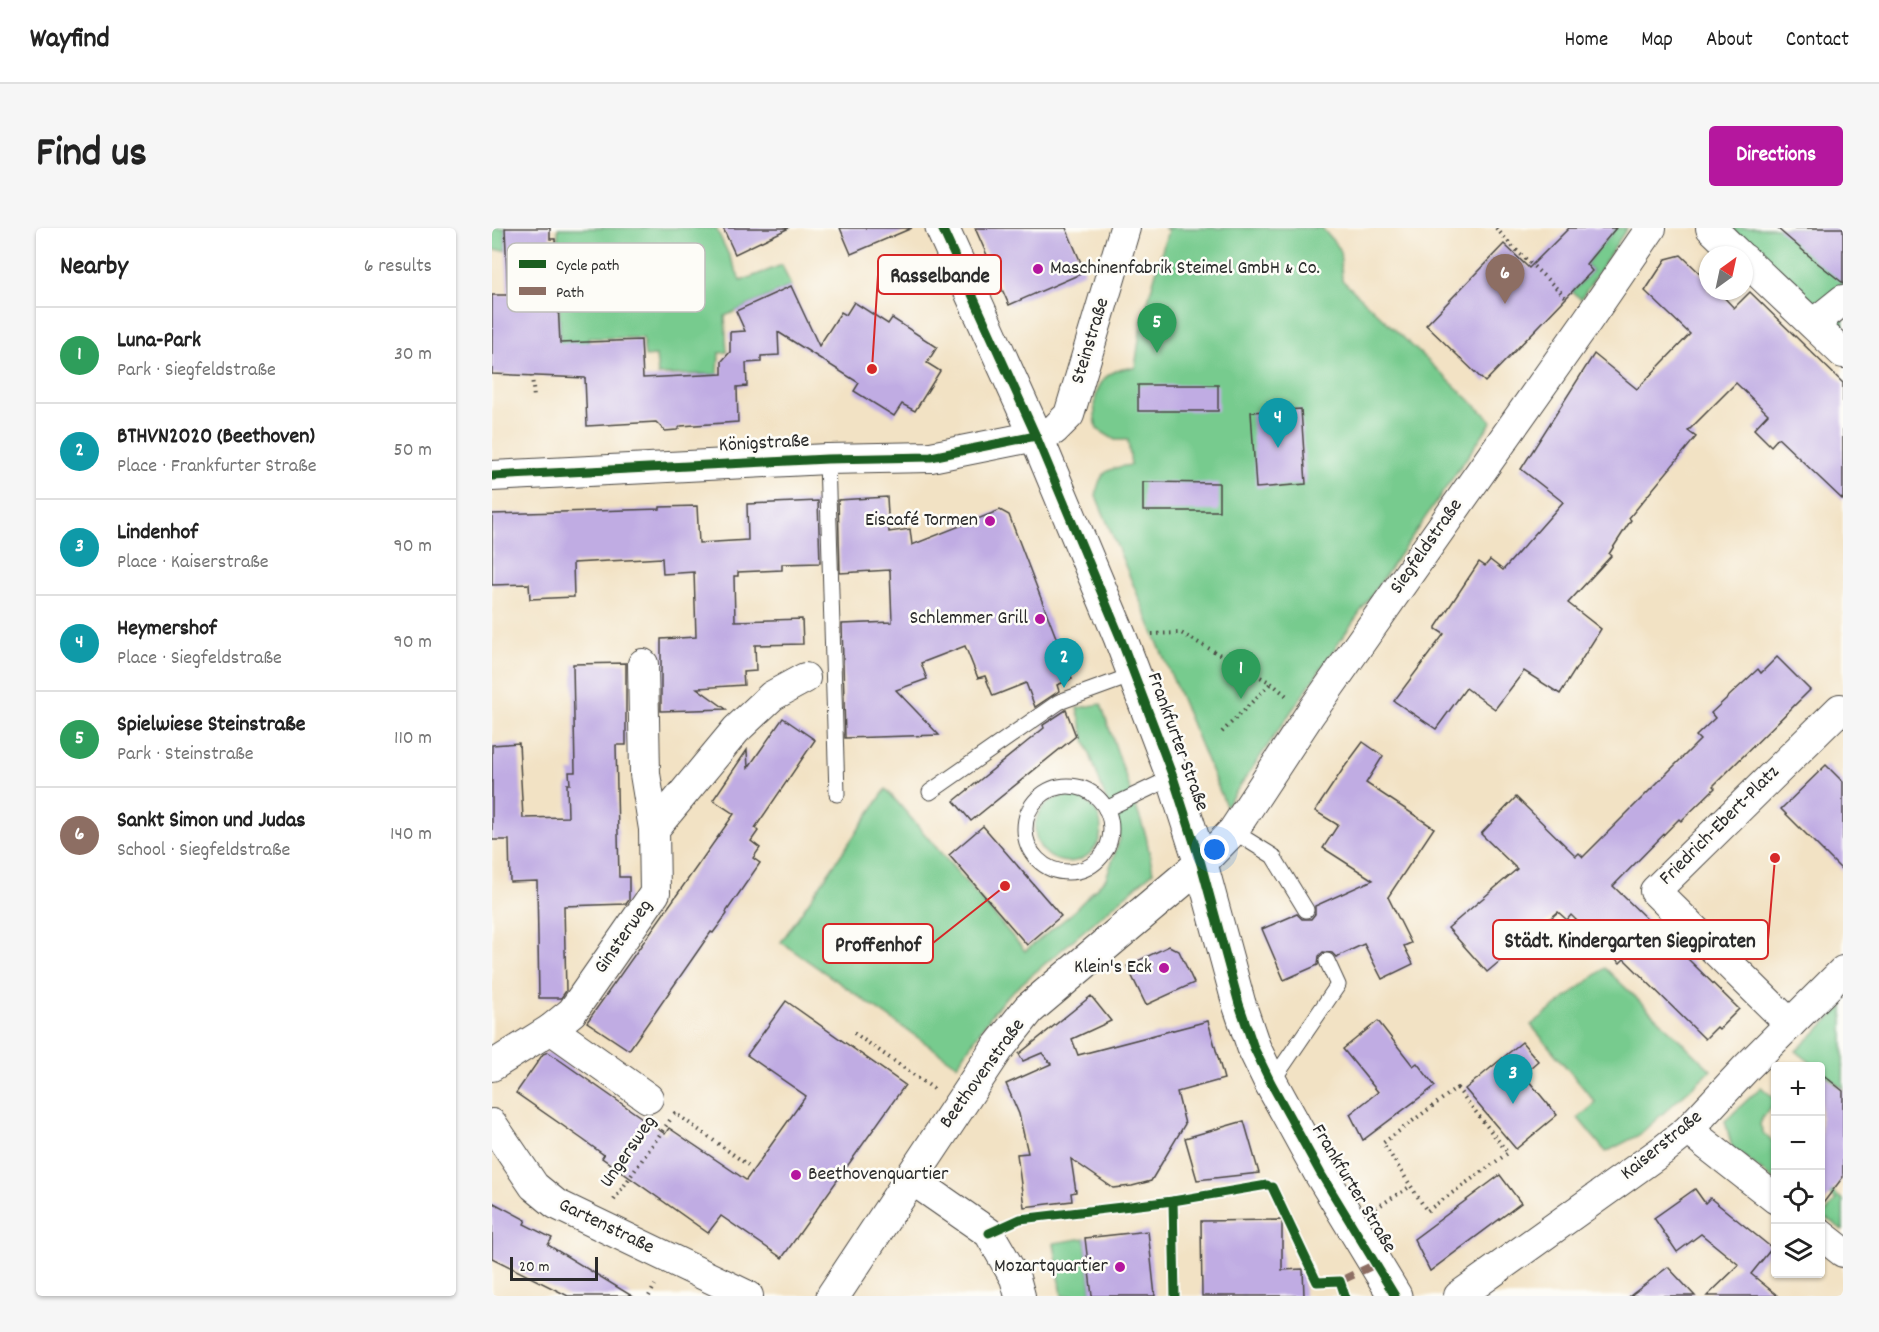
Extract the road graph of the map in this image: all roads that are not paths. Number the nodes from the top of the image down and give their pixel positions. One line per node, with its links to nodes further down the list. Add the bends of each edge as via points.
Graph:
1 (942, 228): 10 (main road, Frankfurter Straße)
2 (1125, 228): 10 (street, Steinstraße, via 1069,415 1054,430)
3 (1651, 228): 22 (street, Siegfeldstraße, via 1310,714)
4 (1711, 228): 5 (street)
5 (1730, 246)
6 (1753, 267): 8 (street)
7 (1843, 300): 8 (street)
8 (1814, 324): 9 (street)
9 (1843, 353)
10 (1036, 436): 11 (street, Königstraße, via 931,457); 14 (main road, Frankfurter Straße)
11 (827, 459): 12 (street, Königstraße); 19 (lane)
12 (492, 476)
13 (643, 664): 21 (street, Ginsterweg, via 645,774)
14 (1133, 675): 17 (main road, Frankfurter Straße); 18 (lane, via 1059,702)
15 (805, 678): 21 (street, via 772,696 736,730)
16 (1843, 712): 27 (street, Friedrich-Ebert-Platz, via 1840,709 1655,891)
17 (1173, 777): 20 (lane); 23 (main road, Frankfurter Straße)
18 (930, 792)
19 (837, 794)
20 (1106, 809): 20 (lane, via 1111,833 1107,846 1097,860 1081,870 1068,872 1044,865 1028,846 1028,814 1039,797 1050,790 1076,786 1098,798)
21 (654, 829): 28 (street, Ginsterweg, via 655,893 572,1012)
22 (1233, 831): 23 (street, Siegfeldstraße); 24 (lane, via 1274,856)
23 (1201, 864): 30 (main road, Frankfurter Straße, via 1239,1004); 34 (main road, Beethovenstraße, via 1029,1009 997,1049)
24 (1306, 910)
25 (1328, 961): 30 (lane, via 1338,985)
26 (1843, 971): 27 (street, Kaiserstraße)
27 (1790, 1024): 33 (street, Kaiserstraße)
28 (551, 1029): 29 (street, Ginsterweg); 31 (street)
29 (492, 1066)
30 (1271, 1083): 41 (main road, Frankfurter Straße)
31 (648, 1098)
32 (492, 1124): 38 (street, Gartenstraße, via 534,1186 556,1204)
33 (1688, 1130): 35 (street); 42 (street, Kaiserstraße)
34 (910, 1178): 39 (main road, Beethovenstraße); 40 (street, via 989,1233 1015,1278)
35 (1771, 1195)
36 (1825, 1237): 37 (street)
37 (1843, 1252)
38 (748, 1296)
39 (833, 1296)
40 (1020, 1296)
41 (1395, 1296)
42 (1459, 1296)

